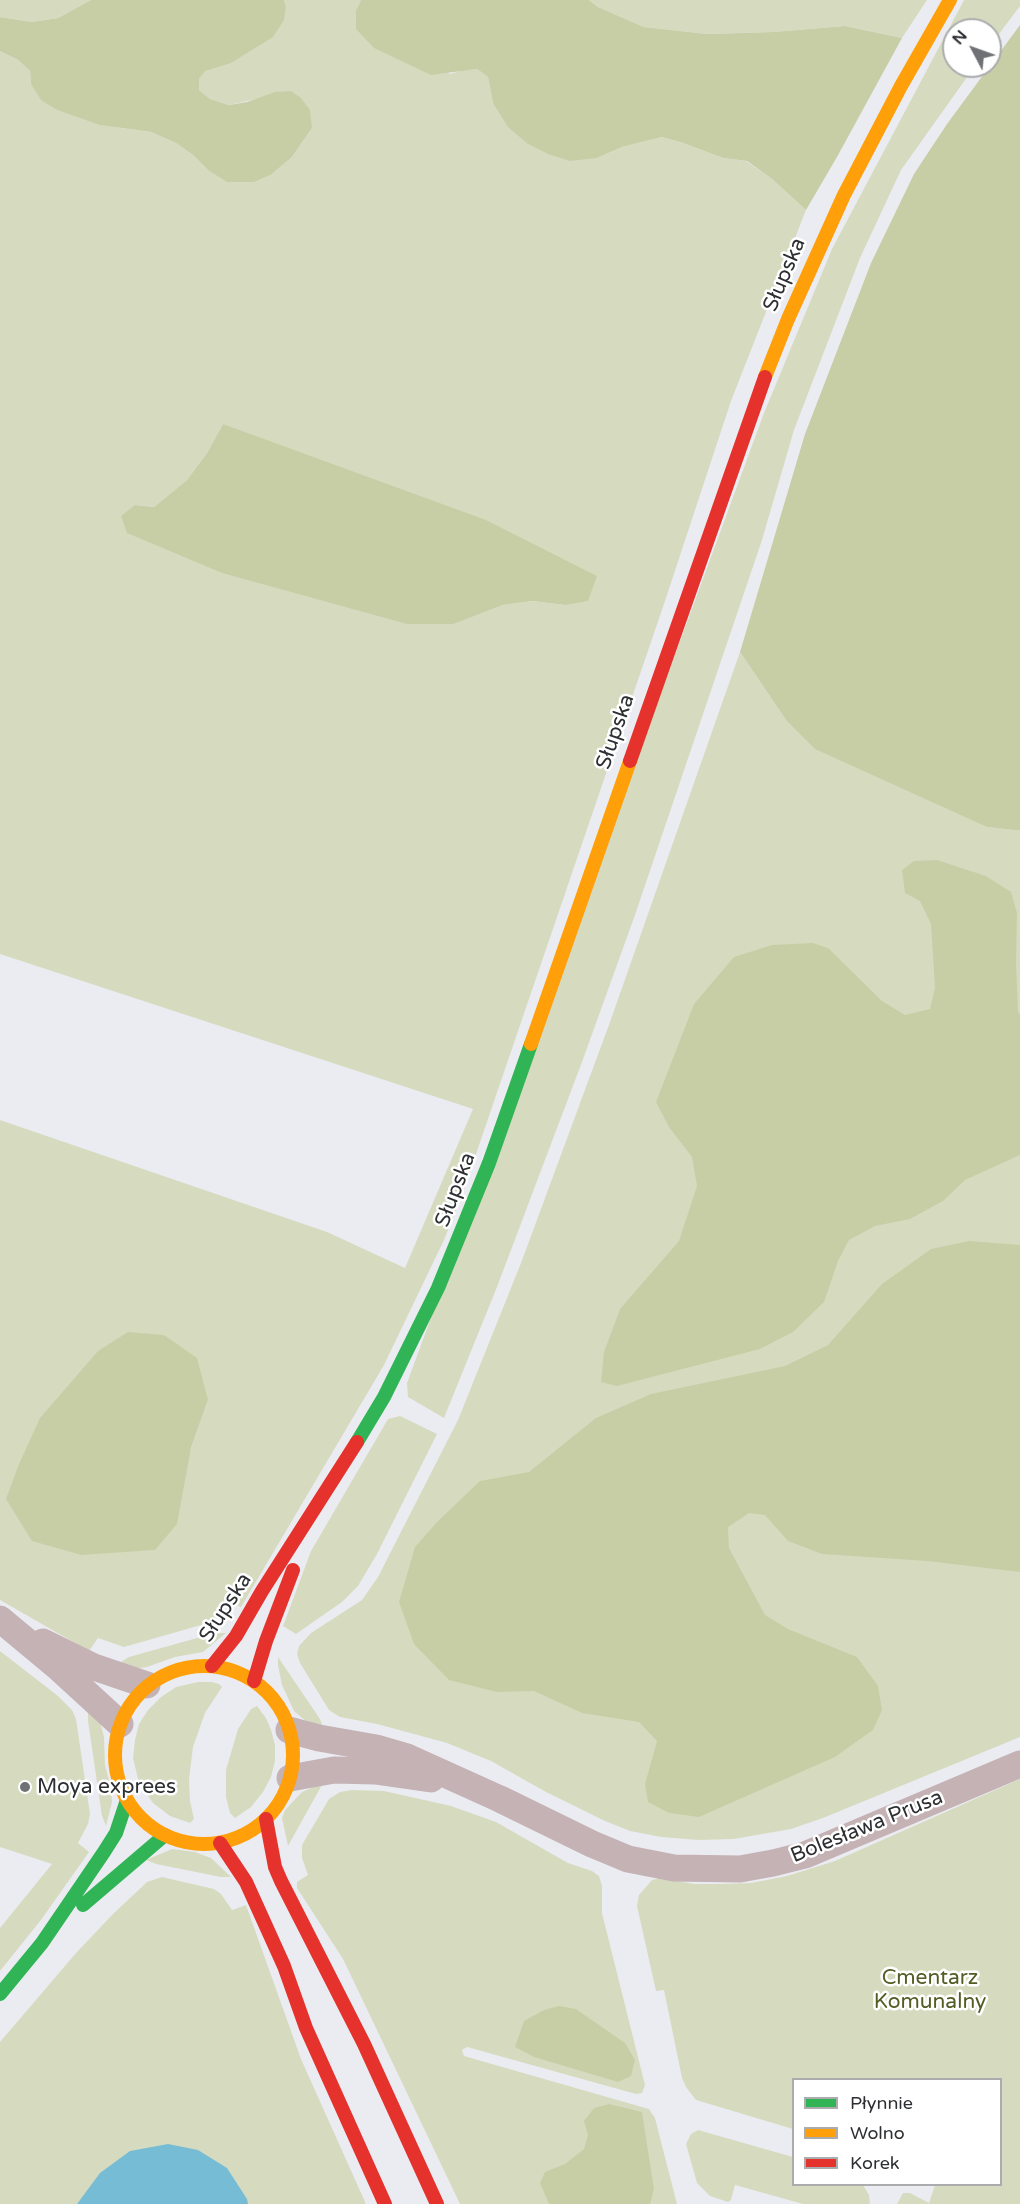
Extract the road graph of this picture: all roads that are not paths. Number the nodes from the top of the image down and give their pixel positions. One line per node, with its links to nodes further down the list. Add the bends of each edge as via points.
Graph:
1 (950, 0): 2 (main road, Słupska, via 854,175 788,319 753,408 457,1246 419,1330)
2 (333, 1481): 4 (main road, Słupska, via 236,1636); 5 (main road, Słupska, via 288,1581)
3 (5, 1622): 6 (street, via 94,1666); 7 (street)
4 (212, 1666): 5 (main road); 6 (main road, via 178,1669)
5 (254, 1681): 8 (main road, via 282,1711)
6 (147, 1685): 7 (main road)
7 (120, 1724): 12 (main road, via 115,1761 118,1781)
8 (289, 1730): 10 (main road, via 293,1762); 11 (street, Bolesława Prusa, via 407,1757)
9 (1020, 1764): 11 (street, Bolesława Prusa, via 805,1855 717,1869 674,1868 628,1858 582,1840)
10 (290, 1778): 11 (street, Bolesława Prusa, via 334,1770 375,1771); 13 (main road)
11 (473, 1786)
12 (127, 1800): 14 (main road, via 137,1815); 16 (main road, via 110,1842)
13 (266, 1819): 15 (main road, via 252,1830); 19 (main road, via 281,1881 364,2044)
14 (165, 1835): 15 (main road, via 192,1843); 16 (main road)
15 (220, 1843): 18 (main road, via 246,1882)
16 (42, 1943): 17 (main road)
17 (0, 1994)
18 (385, 2204)
19 (437, 2204)

